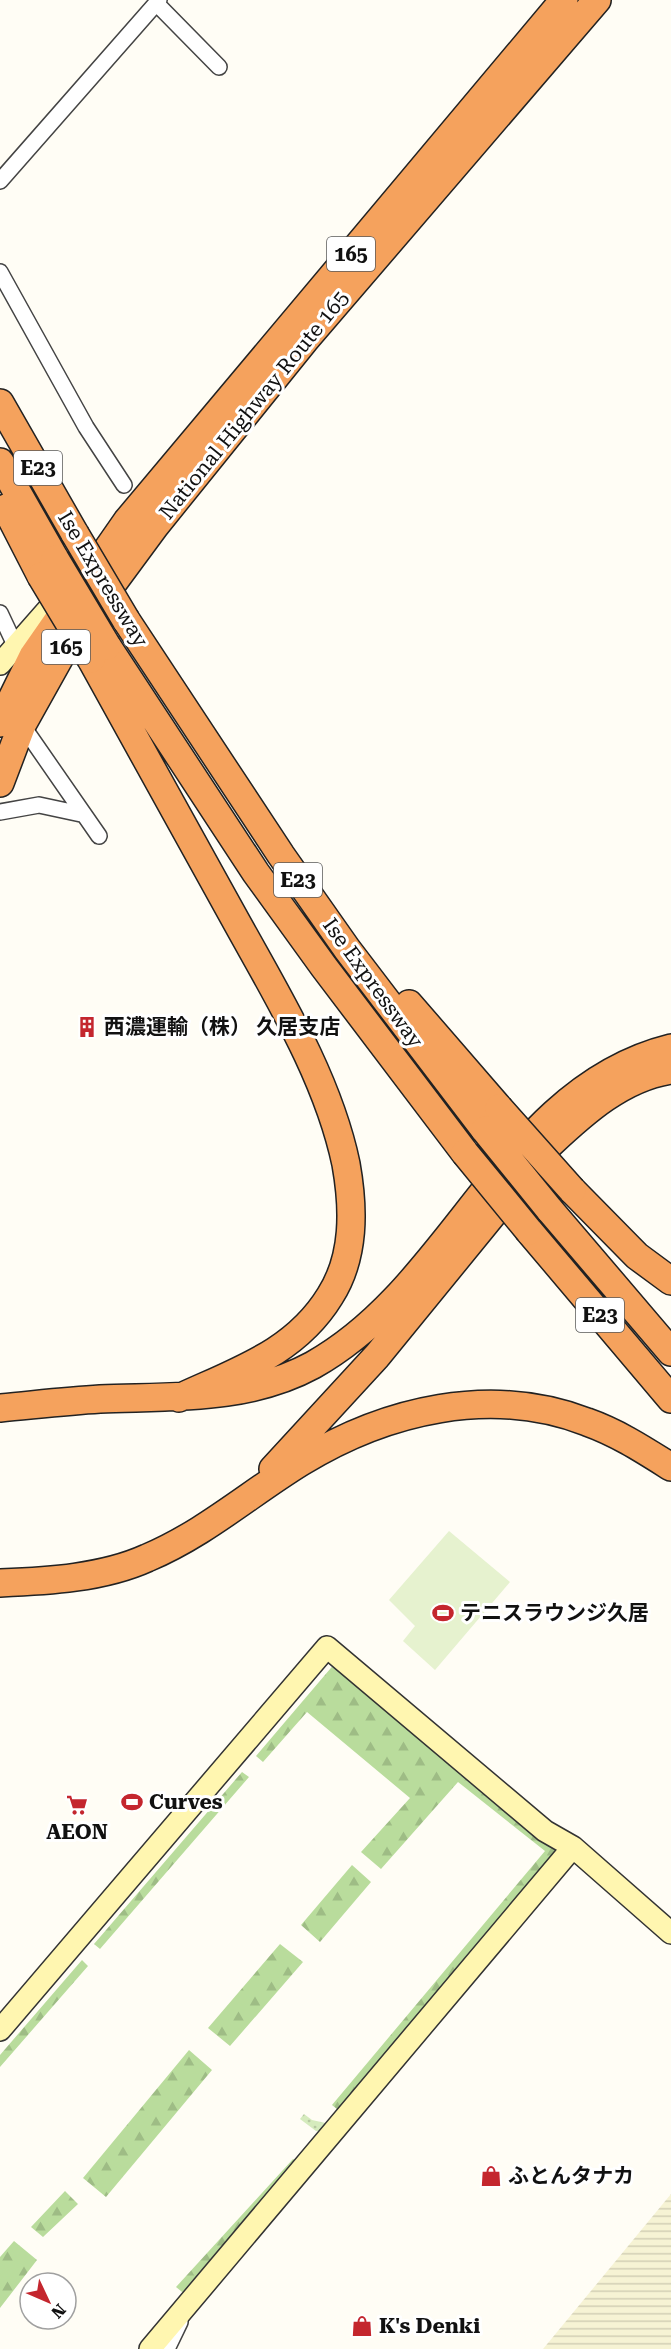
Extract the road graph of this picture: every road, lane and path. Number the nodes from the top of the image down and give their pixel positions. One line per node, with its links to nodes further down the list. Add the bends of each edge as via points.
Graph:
1 (564, 0): 11 (highway, National Highway Route 165 / 165)
2 (597, 0): 17 (highway, National Highway Route 165 / 165, via 305,340 155,526)
3 (157, 2): 4 (street); 5 (street)
4 (219, 67)
5 (0, 181)
6 (0, 272): 9 (street, via 86,427)
7 (0, 403): 24 (highway, Ise Expressway / E23, bridge, via 126,620 281,855 347,949)
8 (0, 462): 12 (highway, Ise Expressway / E23)
9 (124, 485)
10 (0, 497): 12 (highway)
11 (127, 521): 14 (street); 17 (highway, National Highway Route 165 / 165, via 33,656)
12 (48, 567): 15 (highway, Ise Expressway / E23, bridge)
13 (0, 614): 14 (street)
14 (15, 645): 16 (street)
15 (99, 652): 27 (highway, via 311,1064 345,1162 351,1200 351,1236 344,1266 332,1294 314,1320 276,1352); 28 (highway, Ise Expressway / E23, bridge, via 338,987 465,1153)
16 (0, 664)
17 (7, 727): 18 (highway, National Highway Route 165 / 165); 20 (street)
18 (0, 783)
19 (0, 812): 20 (street, via 39,805)
20 (81, 814): 21 (street)
21 (99, 836)
22 (671, 1048): 27 (highway, via 633,1059 596,1078 535,1130 407,1287 359,1334 312,1365 259,1387)
23 (671, 1070): 31 (highway, via 645,1076 609,1095 550,1144 377,1356)
24 (492, 1119): 25 (highway, bridge, via 572,1190 637,1256); 26 (highway, Ise Expressway / E23, bridge, via 549,1209)
25 (671, 1281)
26 (671, 1353)
27 (179, 1398): 29 (highway, via 99,1399)
28 (671, 1399)
29 (0, 1408)
30 (671, 1467): 31 (highway, via 631,1441 585,1421 525,1407 465,1405 433,1409 376,1425 302,1461)
31 (245, 1499): 32 (highway, via 201,1532 146,1559 96,1573)
32 (0, 1583)
33 (573, 1847): 34 (street); 35 (street, via 545,1831 327,1647); 36 (street)
34 (671, 1933)
35 (0, 2030)
36 (191, 2300): 37 (street); 38 (street)
37 (150, 2349)
38 (167, 2349)

